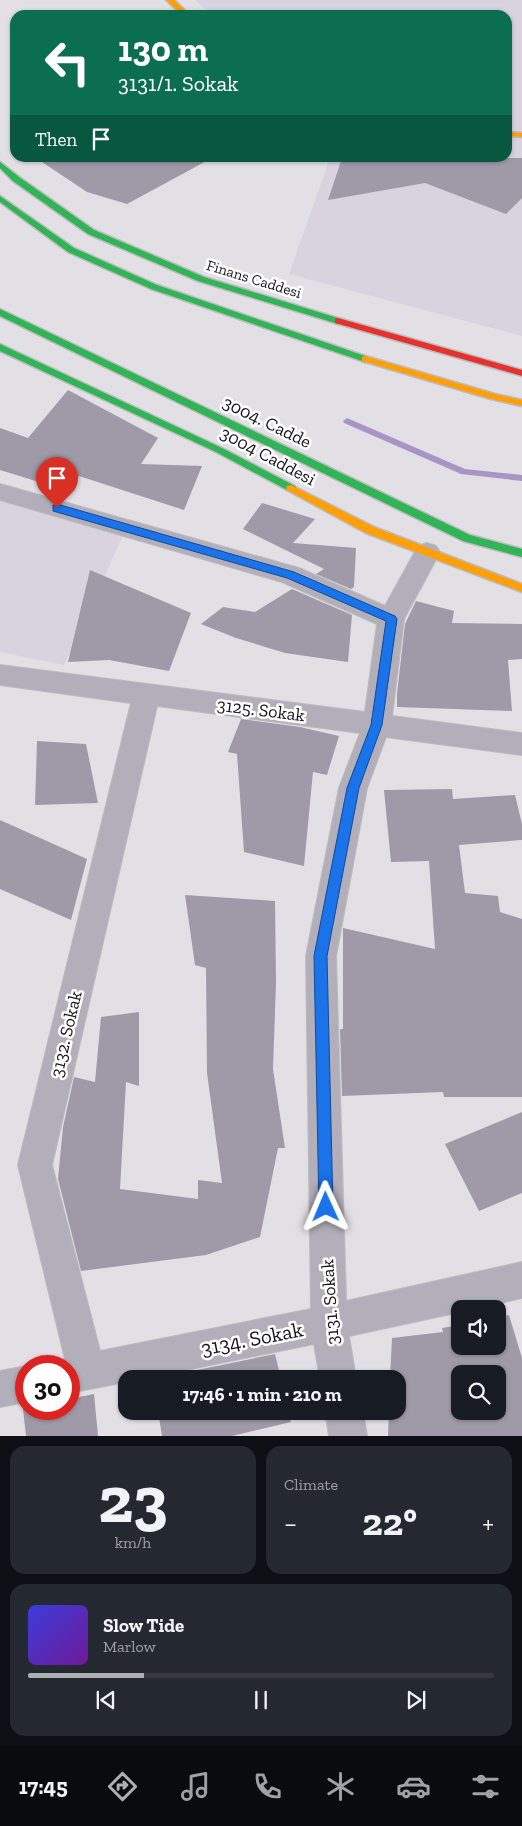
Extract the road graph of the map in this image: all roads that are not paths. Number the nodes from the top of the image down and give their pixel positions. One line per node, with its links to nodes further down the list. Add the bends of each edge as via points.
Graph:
1 (170, 0): 2 (street)
2 (181, 10)
3 (0, 164): 7 (street, Finans Caddesi, via 91,232 201,279)
4 (0, 198): 8 (street, via 71,250 154,287 336,350)
5 (0, 312): 11 (street, 3004. Cadde, via 467,538)
6 (0, 346): 10 (street, 3004 Caddesi, via 219,450 370,530)
7 (522, 373)
8 (522, 403)
9 (0, 492): 13 (street, via 290,575)
10 (427, 552): 12 (street, 3004 Caddesi); 13 (street, 3131. Sokak)
11 (522, 553)
12 (522, 588)
13 (391, 619): 16 (street, 3131. Sokak)
14 (0, 675): 15 (street, 3125. Sokak)
15 (146, 695): 16 (street, 3125. Sokak); 20 (street, 3132. Sokak, via 35,1165)
16 (377, 725): 17 (street, 3125. Sokak); 19 (street, 3131. Sokak, via 353,788 321,956)
17 (522, 744)
18 (522, 1280): 19 (street, 3134. Sokak)
19 (329, 1323): 21 (street, 3131. Sokak); 22 (street, 3134. Sokak)
20 (74, 1355)
21 (337, 1370)
22 (80, 1374)
23 (15, 1386): 24 (street)
24 (0, 1389)
25 (345, 1420): 26 (street)
26 (348, 1436)

